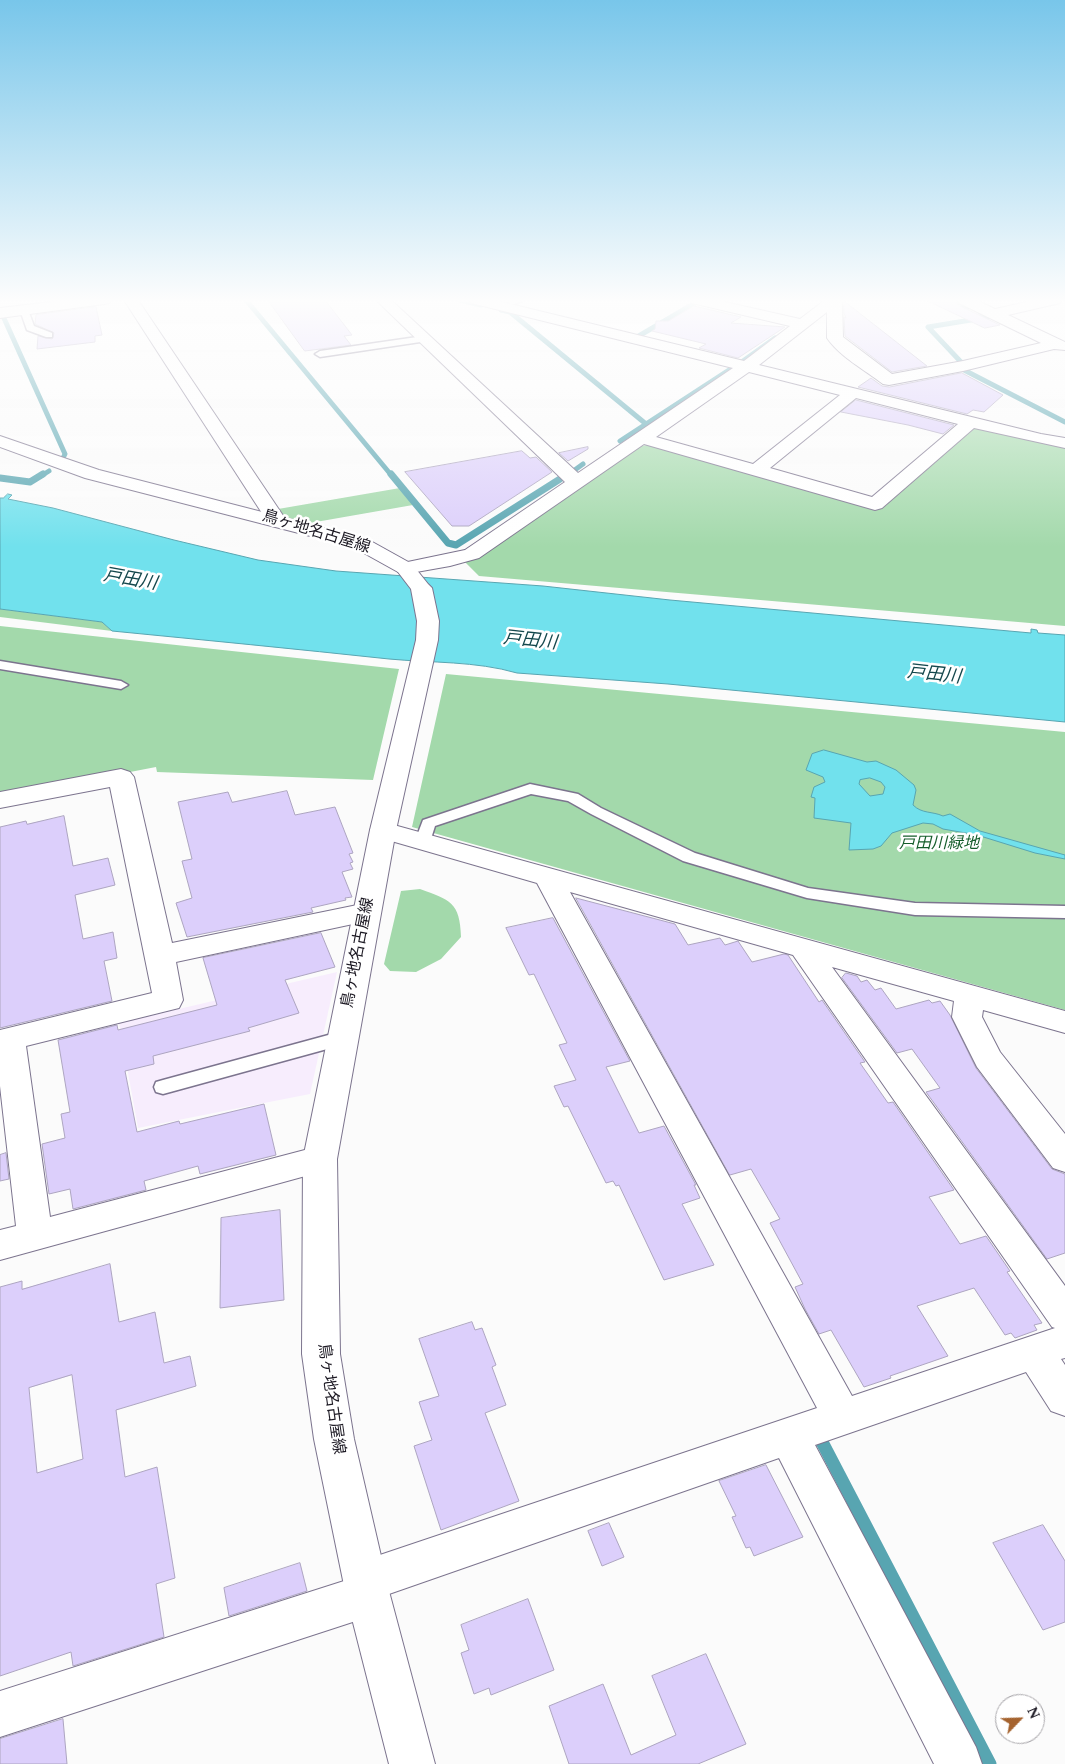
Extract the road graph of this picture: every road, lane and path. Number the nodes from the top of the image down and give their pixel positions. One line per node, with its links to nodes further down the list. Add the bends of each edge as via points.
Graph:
1 (185, 382): 12 (street)
2 (470, 382): 11 (street)
3 (723, 382): 7 (street)
4 (806, 382): 5 (street)
5 (851, 394): 6 (street); 10 (street)
6 (970, 422): 9 (street); 10 (street, via 875,504)
7 (641, 438): 10 (street); 11 (street)
8 (0, 441): 12 (street, 鳥ヶ地名古屋線, via 92,474)
9 (1065, 443)
10 (755, 471)
11 (576, 482): 13 (street, via 472,554)
12 (276, 520): 13 (street, 鳥ヶ地名古屋線, via 360,543)
13 (404, 568): 17 (street, 鳥ヶ地名古屋線, via 421,588 428,621 427,640)
14 (0, 665): 15 (lane)
15 (121, 685)
16 (0, 800): 23 (street, via 121,776)
17 (383, 830): 18 (street); 20 (street, 鳥ヶ地名古屋線)
18 (423, 841): 19 (street); 21 (lane, via 428,823 530,789 573,797 689,857 807,893 915,909)
19 (548, 877): 22 (street); 36 (street)
20 (367, 912): 23 (street); 26 (street, 鳥ヶ地名古屋線)
21 (1065, 912)
22 (802, 947): 24 (street); 33 (street)
23 (160, 955): 27 (street, via 168,1000)
24 (970, 995): 25 (street); 30 (street, via 967,1016 988,1059)
25 (1065, 1022)
26 (343, 1038): 28 (lane); 29 (street, 鳥ヶ地名古屋線)
27 (5, 1040): 31 (street)
28 (163, 1086)
29 (320, 1159): 31 (street); 38 (street, 鳥ヶ地名古屋線, via 322,1354 334,1439)
30 (1065, 1159)
31 (35, 1236): 32 (street)
32 (0, 1245)
33 (1065, 1316)
34 (1049, 1346): 35 (street); 36 (street)
35 (1065, 1398)
36 (843, 1417): 37 (street)
37 (789, 1436): 38 (street); 41 (street)
38 (367, 1588): 39 (street); 40 (street, 鳥ヶ地名古屋線)
39 (0, 1714)
40 (412, 1764)
41 (959, 1764)

